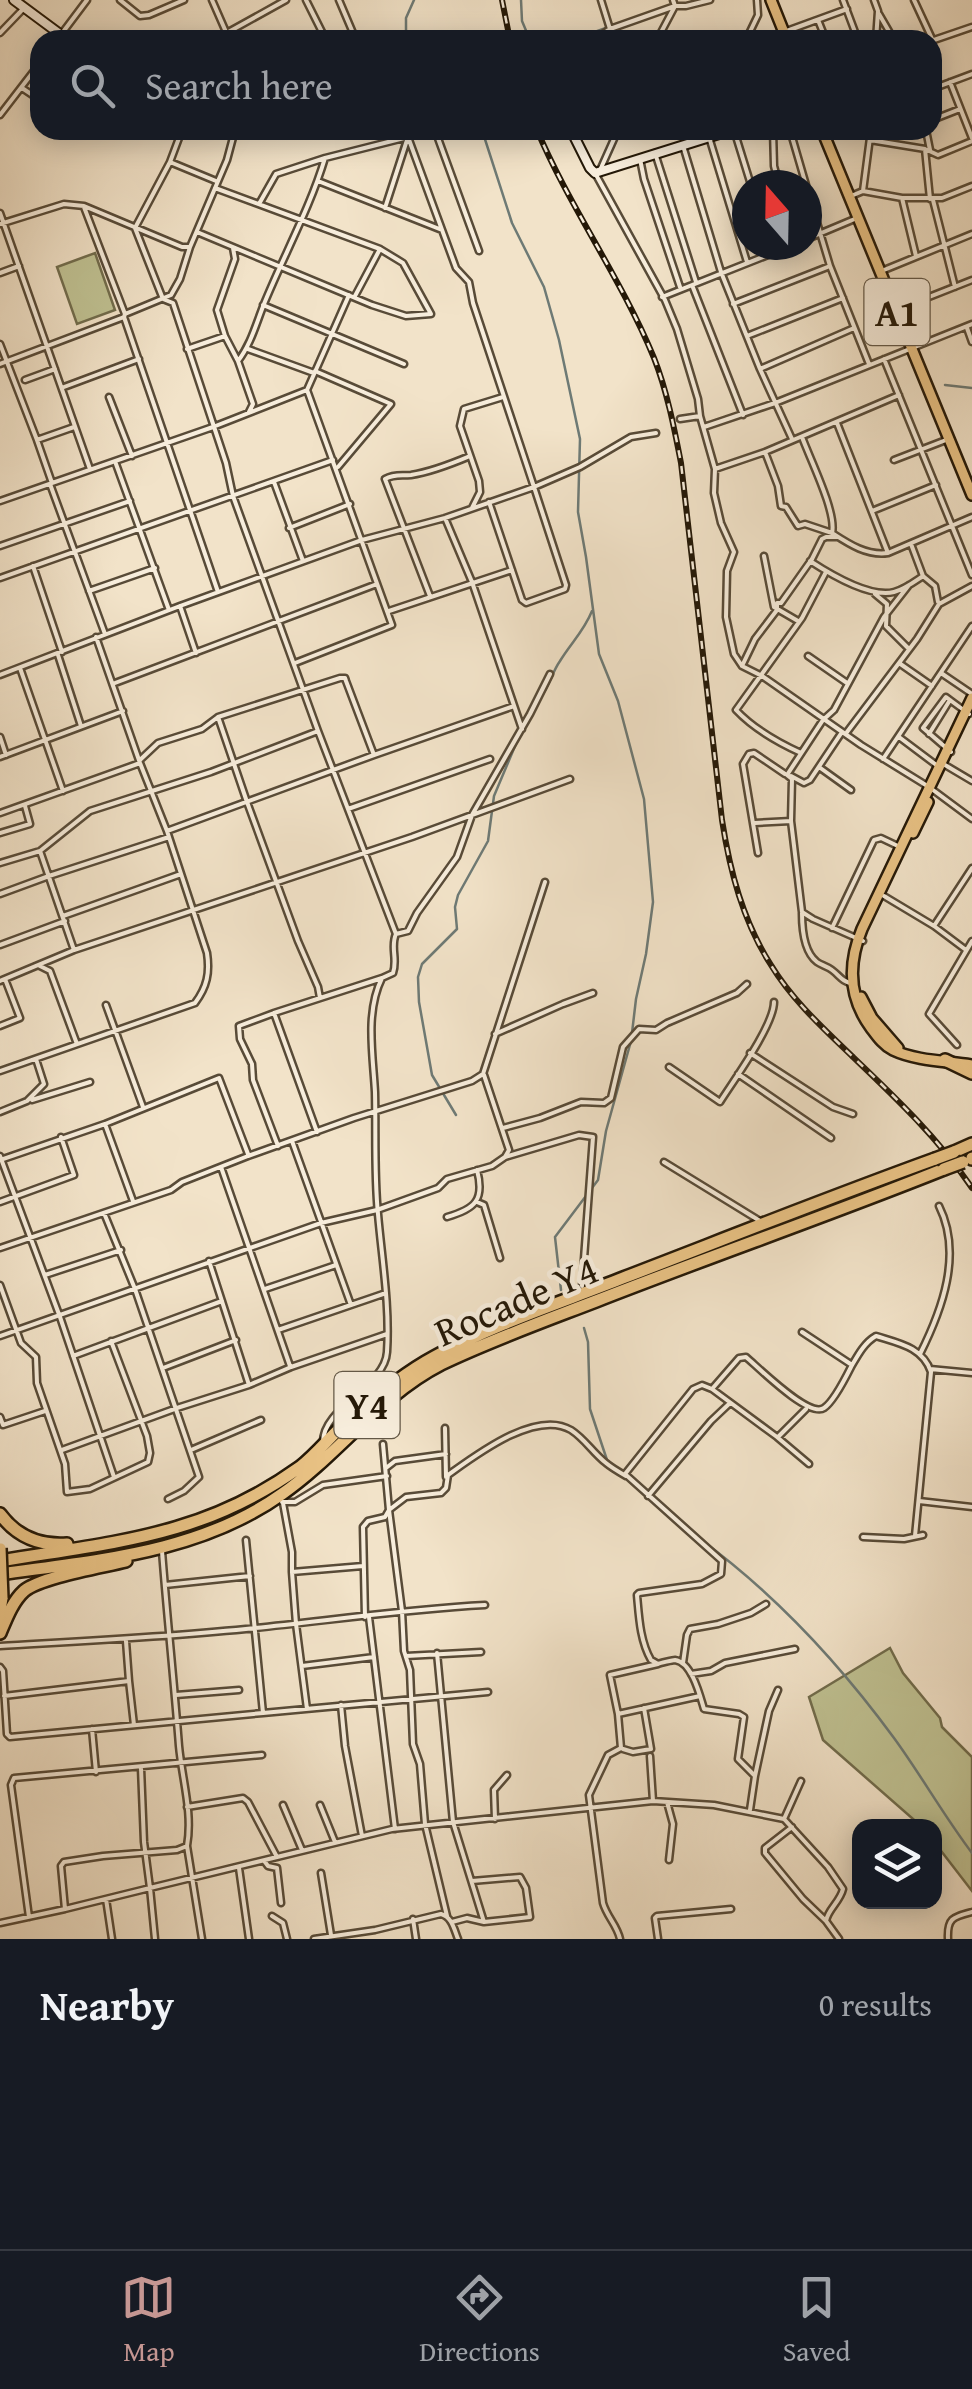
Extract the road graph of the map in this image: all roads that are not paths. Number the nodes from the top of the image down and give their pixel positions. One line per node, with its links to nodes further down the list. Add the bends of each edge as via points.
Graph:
1 (14, 0): 17 (street)
2 (88, 0): 24 (street)
3 (120, 0): 4 (street, via 140,16)
4 (184, 0)
5 (212, 0): 25 (street)
6 (286, 0): 26 (street)
7 (306, 0): 27 (street)
8 (339, 0): 28 (street)
9 (601, 0): 22 (street)
10 (710, 0): 16 (street)
11 (758, 0): 30 (street)
12 (772, 0): 31 (main road)
13 (844, 0): 18 (street)
14 (874, 0): 19 (street)
15 (914, 0): 37 (street)
16 (674, 3): 22 (street); 29 (street)
17 (25, 6): 23 (street); 38 (street)
18 (847, 9): 20 (street); 34 (street)
19 (878, 11): 35 (street); 36 (street)
20 (818, 20): 32 (street); 33 (street)
21 (972, 27): 39 (street)
22 (610, 29)
23 (53, 30)
24 (67, 30)
25 (224, 30)
26 (233, 30)
27 (321, 30)
28 (352, 30)
29 (661, 30)
30 (751, 30)
31 (783, 30)
32 (797, 30)
33 (822, 30)
34 (854, 30)
35 (877, 30)
36 (888, 30)
37 (928, 30)
38 (0, 33)
39 (942, 38)
40 (972, 74): 42 (street)
41 (30, 77): 44 (street)
42 (950, 82): 43 (street); 46 (street)
43 (942, 85)
44 (22, 88): 45 (street); 47 (street)
45 (30, 93)
46 (960, 109): 48 (street); 65 (street)
47 (0, 115)
48 (942, 116)
49 (178, 140): 71 (street)
50 (232, 140): 77 (street)
51 (396, 140): 69 (street)
52 (407, 140): 85 (street)
53 (409, 140): 91 (street)
54 (439, 140): 100 (street)
55 (577, 140): 75 (street)
56 (613, 140): 75 (street)
57 (693, 140): 66 (street)
58 (711, 140): 103 (street)
59 (736, 140): 72 (street)
60 (773, 140): 73 (street)
61 (793, 140): 74 (street)
62 (826, 140): 80 (main road, A1)
63 (870, 140): 67 (street); 79 (street)
64 (926, 140): 67 (street)
65 (972, 140): 67 (street, via 938,156)
66 (682, 144): 68 (street); 107 (street)
67 (927, 150): 82 (street)
68 (656, 153): 70 (street); 111 (street)
69 (325, 158): 76 (street); 83 (street, via 276,174)
70 (640, 158): 75 (street); 113 (street)
71 (170, 162): 77 (street); 90 (street)
72 (747, 170)
73 (775, 170)
74 (801, 170)
75 (597, 173): 115 (street)
76 (318, 181): 85 (street); 88 (street)
77 (215, 184): 83 (street); 92 (street)
78 (972, 186): 82 (street)
79 (863, 190): 80 (street); 81 (street)
80 (849, 197): 87 (main road, A1)
81 (902, 198): 82 (street); 101 (street)
82 (931, 199): 96 (street)
83 (259, 204): 88 (street)
84 (84, 206): 89 (street, via 64,204); 90 (street); 121 (street)
85 (386, 208): 91 (street)
86 (0, 212): 89 (street)
87 (856, 218): 93 (street); 108 (main road, A1)
88 (301, 221): 99 (street); 106 (street)
89 (2, 224): 104 (street)
90 (135, 228): 97 (street); 117 (street)
91 (442, 230): 147 (street, via 456,268 469,282)
92 (197, 232): 97 (street); 98 (street)
93 (822, 233)
94 (972, 234): 96 (street)
95 (822, 240): 105 (street)
96 (944, 246): 101 (street); 112 (street)
97 (190, 247): 117 (street, via 180,279)
98 (233, 248): 106 (street); 125 (street, via 217,310)
99 (380, 249): 114 (street); 114 (street, via 403,263 431,314 406,316)
100 (479, 251)
101 (916, 256): 108 (street)
102 (753, 260): 103 (street)
103 (747, 262): 107 (street)
104 (19, 266): 109 (street); 129 (street)
105 (830, 266): 116 (street); 118 (street)
106 (280, 268): 114 (street); 119 (street)
107 (721, 272): 111 (street); 118 (street)
108 (880, 272): 120 (main road, A1)
109 (0, 273)
110 (972, 280): 112 (street)
111 (694, 284): 113 (street); 150 (street)
112 (956, 287): 120 (street)
113 (681, 289): 115 (street)
114 (352, 295): 124 (street)
115 (662, 297): 151 (street, via 688,360)
116 (843, 298): 123 (street); 126 (street)
117 (164, 299): 121 (street); 132 (street, via 172,302)
118 (733, 304): 126 (street)
119 (264, 305): 124 (street); 130 (street)
120 (896, 310): 131 (main road, A1)
121 (124, 316): 129 (street); 133 (street)
122 (969, 325): 127 (street); 131 (street)
123 (854, 328): 138 (street); 140 (street)
124 (332, 334): 137 (street); 141 (street)
125 (225, 336): 132 (street); 135 (street)
126 (746, 336): 140 (street)
127 (972, 342)
128 (0, 344): 136 (street)
129 (47, 347): 136 (street); 139 (street)
130 (248, 348): 135 (street); 141 (street)
131 (912, 348): 134 (street); 159 (main road, A1)
132 (187, 349): 155 (street)
133 (139, 359): 143 (street); 162 (street)
134 (884, 359): 138 (street); 145 (street)
135 (238, 361): 149 (street, via 254,404)
136 (3, 362): 161 (street)
137 (404, 364)
138 (870, 364): 148 (street)
139 (55, 369): 142 (street); 143 (street)
140 (760, 369): 148 (street)
141 (314, 372): 144 (street); 171 (street, via 391,404)
142 (25, 380)
143 (62, 388): 154 (street)
144 (307, 390): 149 (street); 167 (street)
145 (899, 395): 153 (street); 163 (street)
146 (110, 397): 165 (street)
147 (503, 397): 166 (street, via 464,410 460,426); 176 (street)
148 (775, 402): 150 (street); 160 (street)
149 (249, 414): 155 (street)
150 (742, 415): 156 (street)
151 (700, 416): 152 (street); 156 (street)
152 (680, 419)
153 (837, 423): 158 (street); 185 (street)
154 (74, 427): 161 (street); 170 (street)
155 (213, 427): 162 (street); 178 (street)
156 (704, 427): 172 (street)
157 (656, 433): 176 (street, via 631,437)
158 (802, 437): 160 (street); 193 (street)
159 (950, 438): 163 (street); 177 (main road, A1)
160 (792, 439): 164 (street)
161 (37, 440): 174 (street)
162 (168, 443): 165 (street); 184 (street)
163 (922, 449): 168 (street); 175 (street)
164 (765, 452): 172 (street); 193 (street, via 781,506 798,526)
165 (132, 456): 169 (street)
166 (470, 456): 183 (street, via 480,492); 192 (street, via 385,479)
167 (333, 460): 171 (street); 173 (street)
168 (894, 460)
169 (115, 462): 170 (street); 180 (street)
170 (90, 469): 174 (street)
171 (336, 469): 182 (street)
172 (714, 469): 235 (street, via 714,493 734,552 726,571 727,624)
173 (274, 482): 178 (street); 191 (street)
174 (51, 484): 179 (street); 188 (street)
175 (936, 485): 185 (street); 189 (street)
176 (534, 487): 181 (street); 204 (street, via 565,590 526,603)
177 (972, 495)
178 (233, 496): 184 (street); 208 (street)
179 (0, 501)
180 (130, 501): 188 (street); 190 (street)
181 (489, 502): 183 (street); 204 (street)
182 (350, 504): 191 (street); 194 (street)
183 (472, 508): 187 (street)
184 (192, 510): 190 (street); 215 (street)
185 (872, 511): 198 (street)
186 (972, 517): 189 (street)
187 (445, 518): 192 (street); 210 (street)
188 (65, 524): 196 (street); 197 (street)
189 (952, 525): 195 (street); 206 (street)
190 (141, 528): 197 (street); 203 (street)
191 (289, 528): 200 (street)
192 (404, 530): 194 (street); 217 (street)
193 (835, 535): 198 (street, via 865,552); 201 (street, via 824,538)
194 (362, 540): 200 (street); 211 (street)
195 (911, 544): 198 (street); 207 (street)
196 (0, 546)
197 (74, 550): 202 (street); 214 (street)
198 (888, 553)
199 (764, 556): 221 (street)
200 (303, 562): 208 (street)
201 (810, 562): 205 (street); 221 (street)
202 (34, 566): 209 (street); 230 (street)
203 (155, 568): 214 (street); 220 (street)
204 (512, 570): 210 (street)
205 (826, 572): 216 (street); 225 (street)
206 (972, 575)
207 (923, 576): 212 (street); 218 (street)
208 (262, 577): 215 (street); 224 (street)
209 (0, 578)
210 (472, 582): 217 (street); 246 (street)
211 (377, 584): 222 (street); 224 (street)
212 (909, 585): 216 (street); 223 (street)
213 (972, 586): 218 (street)
214 (89, 591): 227 (street)
215 (218, 592): 219 (street)
216 (872, 592): 223 (street, via 886,604)
217 (430, 596): 222 (street)
218 (940, 604): 229 (street)
219 (180, 606): 220 (street); 231 (street)
220 (169, 610): 227 (street)
221 (777, 610): 225 (street); 235 (street)
222 (387, 612): 233 (street, via 392,625)
223 (884, 618): 229 (street); 242 (street)
224 (279, 620): 231 (street); 233 (street)
225 (799, 622): 240 (street)
226 (972, 626): 237 (street)
227 (105, 634): 228 (street)
228 (96, 638): 230 (street); 241 (street)
229 (909, 648): 234 (street)
230 (60, 652): 236 (street); 251 (street)
231 (196, 653): 241 (street)
232 (808, 656): 242 (street)
233 (294, 663): 244 (street)
234 (899, 663): 243 (street); 254 (street)
235 (742, 666): 240 (street)
236 (20, 668): 238 (street); 257 (street)
237 (941, 672): 243 (street); 245 (street)
238 (0, 674)
239 (550, 674): 252 (street)
240 (762, 676): 250 (street); 259 (street, via 737,712)
241 (113, 683): 247 (street)
242 (846, 683): 250 (street)
243 (932, 686): 256 (street)
244 (304, 689): 249 (street); 253 (street); 261 (street, via 344,678)
245 (972, 696): 248 (main road)
246 (514, 706): 252 (street); 261 (street)
247 (123, 711): 251 (street); 264 (street)
248 (969, 712): 258 (main road); 258 (street, via 946,696 923,728)
249 (218, 718): 264 (street, via 158,743); 265 (street)
250 (823, 720): 254 (street); 259 (street)
251 (81, 726): 257 (street)
252 (522, 730): 280 (street)
253 (318, 731): 265 (street); 268 (street)
254 (844, 733): 262 (street); 266 (street)
255 (0, 737): 260 (street)
256 (900, 737): 262 (street); 267 (street)
257 (44, 740): 260 (street); 274 (street)
258 (949, 752): 267 (main road)
259 (801, 753): 269 (street)
260 (3, 756)
261 (374, 756): 268 (street)
262 (883, 758): 272 (street)
263 (490, 759): 278 (street)
264 (140, 762): 274 (street); 275 (street)
265 (233, 762): 275 (street); 276 (street)
266 (819, 766): 269 (street, via 804,784); 273 (street)
267 (942, 766): 271 (street); 272 (main road)
268 (334, 770): 276 (street); 278 (street)
269 (788, 774): 282 (street); 283 (street, via 757,754 746,758 742,767)
270 (570, 779): 280 (street)
271 (972, 780)
272 (931, 788): 281 (street); 286 (main road); 297 (main road)
273 (851, 790)
274 (63, 791): 277 (street)
275 (152, 792): 285 (street); 287 (street, via 90,811)
276 (246, 802): 285 (street); 295 (street)
277 (25, 806): 279 (street); 284 (street, via 30,824)
278 (348, 808): 288 (street)
279 (0, 812)
280 (472, 815): 288 (street); 303 (street, via 457,858 408,931)
281 (972, 819)
282 (791, 821): 283 (street); 299 (street)
283 (754, 824): 289 (street)
284 (0, 834)
285 (168, 834): 292 (street); 293 (street)
286 (900, 848): 302 (street, via 874,840); 304 (main road)
287 (40, 852): 290 (street); 293 (street)
288 (367, 852): 295 (street); 303 (street)
289 (758, 853)
290 (0, 864)
291 (972, 868): 301 (street)
292 (182, 874): 298 (street); 300 (street)
293 (49, 876): 296 (street); 300 (street)
294 (546, 882): 321 (street)
295 (276, 883): 298 (street); 315 (street)
296 (0, 894)
297 (884, 896): 301 (street); 304 (main road)
298 (192, 911): 307 (street); 320 (street, via 207,953 205,989 196,1003)
299 (802, 912): 302 (street); 313 (street, via 810,954)
300 (64, 918): 306 (street); 307 (street)
301 (934, 926): 308 (street)
302 (832, 928): 304 (street)
303 (396, 934): 310 (street, via 394,973)
304 (860, 940): 313 (main road); 327 (main road, via 860,994 891,1042)
305 (972, 941): 308 (street)
306 (0, 945)
307 (74, 950): 309 (street)
308 (968, 952): 323 (street, via 929,1014)
309 (40, 966): 311 (street); 322 (street, via 50,970)
310 (382, 978): 315 (street); 336 (street, via 372,1028)
311 (3, 980): 319 (street, via 20,1018)
312 (747, 984): 339 (street, via 656,1030 640,1028 624,1047 616,1086 604,1103 581,1102)
313 (852, 984): 326 (main road, via 860,1012 887,1047)
314 (594, 993): 321 (street)
315 (320, 998): 318 (street)
316 (774, 1002): 324 (street)
317 (106, 1005): 320 (street)
318 (274, 1013): 340 (street); 344 (street, via 240,1026 240,1038)
319 (0, 1026)
320 (114, 1033): 322 (street); 334 (street)
321 (495, 1034): 330 (street)
322 (77, 1044): 325 (street)
323 (957, 1045)
324 (750, 1053): 331 (street); 337 (street)
325 (36, 1058): 329 (street); 333 (street, via 44,1084)
326 (945, 1060): 327 (highway)
327 (972, 1066)
328 (669, 1067): 331 (street, via 720,1102)
329 (0, 1070)
330 (483, 1074): 336 (street); 339 (street)
331 (738, 1074): 342 (street)
332 (90, 1082): 333 (street)
333 (27, 1101): 335 (street)
334 (143, 1108): 338 (street); 346 (street, via 220,1078)
335 (0, 1112)
336 (376, 1113): 340 (street); 357 (street)
337 (853, 1114)
338 (105, 1124): 341 (street); 354 (street)
339 (502, 1128): 347 (street)
340 (317, 1132): 343 (street)
341 (61, 1137): 348 (street); 352 (street, via 74,1175)
342 (831, 1138)
343 (292, 1141): 344 (street); 360 (street)
344 (278, 1146): 346 (street)
345 (967, 1153): 361 (highway, Rocade Y4 / Y4, bridge, via 934,1159); 419 (highway, Rocade Y4 / Y4, bridge, via 944,1170 438,1366 392,1398)
346 (248, 1156): 350 (street)
347 (505, 1157): 351 (street); 371 (street, via 579,1135 593,1137)
348 (0, 1158): 352 (street)
349 (664, 1162): 361 (street)
350 (221, 1167): 354 (street); 364 (street)
351 (477, 1170): 355 (street); 357 (street)
352 (15, 1197): 353 (street); 362 (street)
353 (0, 1202)
354 (133, 1202): 358 (street)
355 (477, 1202): 359 (street); 366 (street, via 484,1205)
356 (939, 1206): 386 (street, via 949,1262 940,1311)
357 (377, 1210): 360 (street); 374 (street)
358 (104, 1212): 362 (street); 365 (street)
359 (447, 1217)
360 (322, 1223): 364 (street); 368 (street)
361 (764, 1224): 406 (highway, Rocade Y4 / Y4, via 433,1358 387,1388)
362 (31, 1238): 363 (street); 369 (street)
363 (0, 1248)
364 (250, 1248): 367 (street); 372 (street)
365 (121, 1250): 369 (street); 373 (street)
366 (500, 1258)
367 (209, 1262): 373 (street); 375 (street)
368 (336, 1264): 372 (street); 376 (street)
369 (45, 1276): 377 (street)
370 (0, 1286): 380 (street)
371 (582, 1286)
372 (265, 1288): 379 (street)
373 (135, 1289): 377 (street); 378 (street)
374 (386, 1293): 376 (street); 382 (street)
375 (222, 1301): 378 (street); 384 (street)
376 (351, 1305): 379 (street)
377 (60, 1317): 380 (street); 387 (street)
378 (149, 1328): 385 (street); 390 (street)
379 (278, 1330): 389 (street)
380 (16, 1331): 383 (street); 398 (street, via 36,1357)
381 (802, 1332): 388 (street)
382 (387, 1334): 389 (street); 406 (street, via 383,1369 340,1410)
383 (0, 1336)
384 (236, 1340): 390 (street); 393 (street)
385 (112, 1341): 387 (street); 401 (street)
386 (920, 1354): 388 (street, via 876,1336); 391 (street)
387 (73, 1356): 403 (street)
388 (853, 1365): 397 (street, via 824,1408)
389 (291, 1367): 393 (street)
390 (163, 1368): 396 (street)
391 (930, 1369): 392 (street); 420 (street)
392 (972, 1373)
393 (249, 1385): 396 (street)
394 (712, 1389): 395 (street); 397 (street, via 746,1358); 413 (street, via 693,1389)
395 (730, 1403): 404 (street); 416 (street)
396 (177, 1408): 401 (street); 408 (street)
397 (806, 1408): 404 (street)
398 (45, 1410): 399 (street, via 3,1426); 407 (street)
399 (0, 1417)
400 (260, 1420): 408 (street)
401 (141, 1421): 403 (street); 414 (street, via 148,1462)
402 (445, 1428): 409 (street)
403 (100, 1436): 407 (street); 414 (street)
404 (777, 1437): 410 (street)
405 (383, 1444): 411 (street)
406 (323, 1445): 417 (highway, Rocade Y4 / Y4)
407 (60, 1450): 414 (street, via 66,1492)
408 (191, 1450): 418 (street, via 199,1476)
409 (446, 1454): 411 (street); 415 (street)
410 (808, 1464)
411 (386, 1468): 412 (street)
412 (387, 1476): 419 (street, via 323,1485 295,1502); 422 (street)
413 (626, 1476): 415 (street, via 570,1430 546,1424 484,1450); 416 (street)
414 (114, 1478)
415 (446, 1482): 422 (street, via 441,1493 406,1497)
416 (648, 1496): 454 (street, via 723,1566 710,1581 637,1594 647,1654)
417 (250, 1498): 423 (highway, via 157,1529 60,1544 29,1539); 430 (highway, Rocade Y4 / Y4, via 125,1542)
418 (168, 1499)
419 (282, 1499): 429 (highway, Rocade Y4 / Y4); 433 (street)
420 (919, 1501): 421 (street); 424 (street)
421 (972, 1507)
422 (389, 1510): 432 (street, via 365,1523); 440 (street)
423 (0, 1514)
424 (914, 1536): 425 (street); 426 (street)
425 (923, 1536)
426 (863, 1537)
427 (0, 1540): 430 (main road)
428 (246, 1540): 435 (street)
429 (161, 1549): 431 (highway, Rocade Y4 / Y4); 437 (street); 445 (highway, via 40,1583 11,1608)
430 (2, 1558): 441 (main road, bridge)
431 (86, 1561): 434 (highway, Rocade Y4 / Y4); 436 (highway)
432 (363, 1566): 433 (street); 442 (street)
433 (292, 1572): 443 (street)
434 (0, 1574)
435 (250, 1576): 437 (street); 444 (street)
436 (0, 1584)
437 (165, 1585): 446 (street)
438 (766, 1604): 455 (street, via 690,1629)
439 (485, 1605): 440 (street)
440 (402, 1611): 442 (street); 452 (street)
441 (0, 1617)
442 (367, 1617): 443 (street); 453 (street)
443 (296, 1624): 444 (street); 456 (street)
444 (254, 1628): 446 (street); 472 (street)
445 (0, 1634)
446 (169, 1636): 447 (street); 463 (street)
447 (126, 1639): 448 (street); 459 (street)
448 (0, 1646)
449 (795, 1649): 458 (street)
450 (481, 1652): 451 (street)
451 (437, 1653): 452 (street); 465 (street)
452 (406, 1656): 467 (street)
453 (374, 1657): 456 (street); 468 (street)
454 (658, 1664): 455 (street); 473 (street, via 610,1676)
455 (683, 1664): 458 (street)
456 (302, 1666): 470 (street)
457 (0, 1667): 464 (street)
458 (691, 1674): 466 (street)
459 (129, 1681): 464 (street); 475 (street)
460 (239, 1690): 463 (street)
461 (778, 1690): 484 (street)
462 (488, 1692): 465 (street)
463 (176, 1695): 474 (street)
464 (4, 1696): 476 (street, via 10,1737)
465 (442, 1696): 467 (street); 495 (street)
466 (700, 1696): 471 (street); 484 (street, via 704,1709 744,1717 738,1759)
467 (411, 1698): 468 (street); 496 (street)
468 (379, 1701): 469 (street); 498 (street)
469 (342, 1705): 470 (street); 499 (street)
470 (307, 1708): 472 (street)
471 (644, 1708): 473 (street); 477 (street, via 651,1750)
472 (263, 1713): 474 (street)
473 (618, 1714): 477 (street)
474 (178, 1722): 475 (street); 480 (street)
475 (134, 1726): 476 (street)
476 (92, 1729): 482 (street)
477 (622, 1748): 491 (street, via 608,1755 589,1792)
478 (262, 1755): 480 (street)
479 (650, 1756): 486 (street)
480 (181, 1764): 481 (street); 490 (street)
481 (142, 1768): 482 (street); 503 (street)
482 (96, 1772): 519 (street, via 12,1781)
483 (507, 1774): 493 (street, via 494,1790)
484 (755, 1776): 492 (street)
485 (801, 1781): 494 (street)
486 (654, 1801): 487 (street); 491 (street)
487 (667, 1802): 492 (street); 505 (street, via 674,1824)
488 (283, 1805): 502 (street)
489 (320, 1805): 500 (street)
490 (187, 1807): 501 (street); 504 (street, via 243,1798)
491 (592, 1808): 493 (street); 536 (street, via 604,1903)
492 (750, 1810): 494 (street)
493 (495, 1819): 495 (street)
494 (784, 1819): 497 (street)
495 (452, 1822): 496 (street); 510 (street)
496 (425, 1824): 498 (street); 518 (street)
497 (793, 1826): 521 (street, via 844,1890); 521 (street, via 765,1853)
498 (395, 1829): 499 (street)
499 (362, 1836): 500 (street)
500 (335, 1842): 502 (street)
501 (187, 1846): 503 (street); 509 (street)
502 (302, 1850): 504 (street)
503 (145, 1852): 511 (street); 515 (street, via 64,1862)
504 (278, 1858): 506 (street)
505 (669, 1860)
506 (265, 1862): 507 (street); 513 (street, via 277,1868)
507 (239, 1868): 509 (street); 530 (street)
508 (321, 1872): 526 (street)
509 (194, 1877): 511 (street); 529 (street)
510 (472, 1881): 523 (street); 523 (street, via 524,1880 530,1917)
511 (150, 1888): 512 (street); 528 (street)
512 (106, 1899): 515 (street); 527 (street)
513 (282, 1903)
514 (731, 1909): 537 (street, via 657,1916)
515 (66, 1910): 519 (street)
516 (972, 1912): 539 (street, via 950,1923)
517 (272, 1916): 531 (street, via 283,1923)
518 (447, 1916): 520 (street); 522 (street)
519 (29, 1917): 524 (street)
520 (413, 1919): 525 (street); 534 (street)
521 (826, 1921): 538 (street)
522 (452, 1922): 523 (street); 535 (street)
523 (484, 1922)
524 (0, 1923)
525 (375, 1930): 526 (street); 533 (street)
526 (332, 1935): 532 (street)
527 (112, 1939)
528 (154, 1939)
529 (202, 1939)
530 (249, 1939)
531 (288, 1939)
532 (314, 1939)
533 (376, 1939)
534 (416, 1939)
535 (458, 1939)
536 (620, 1939)
537 (658, 1939)
538 (838, 1939)
539 (948, 1939)

